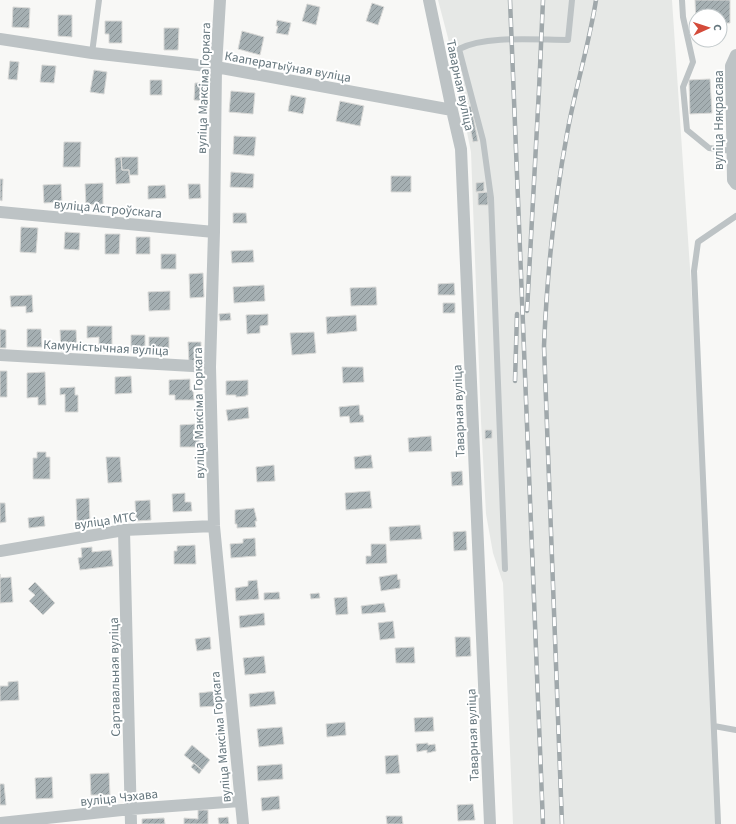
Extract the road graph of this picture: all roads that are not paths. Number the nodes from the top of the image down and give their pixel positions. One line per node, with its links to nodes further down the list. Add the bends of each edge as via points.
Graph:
1 (100, 0): 7 (lane)
2 (220, 0): 9 (street, вуліца Максіма Горкага)
3 (429, 0): 10 (street, Таварная вуліца)
4 (572, 0): 21 (lane, via 568,40 488,40 459,49 483,140 491,198)
5 (682, 0): 11 (lane, via 693,62 683,87 687,130 709,148)
6 (0, 39): 7 (street, Кааператыўная вуліца)
7 (92, 53): 9 (street, Кааператыўная вуліца)
8 (736, 55): 11 (street, вуліца Някрасава, via 731,66)
9 (216, 67): 10 (street, Кааператыўная вуліца); 15 (street, вуліца Максіма Горкага)
10 (452, 110): 29 (street, Таварная вуліца, via 461,149)
11 (732, 151): 12 (street, вуліца Някрасава, via 733,180)
12 (736, 184)
13 (0, 212): 15 (street, вуліца Астроўскага)
14 (736, 216): 22 (lane, via 698,242 694,271)
15 (214, 232): 17 (street, вуліца Максіма Горкага)
16 (0, 355): 17 (street, Камуністычная вуліца)
17 (210, 366): 18 (street, вуліца Максіма Горкага)
18 (214, 526): 19 (street, вуліца МТС); 24 (street, вуліца Максіма Горкага)
19 (124, 530): 20 (street, вуліца МТС); 25 (street, Сартавальная вуліца)
20 (0, 551)
21 (505, 569)
22 (714, 726): 23 (lane); 30 (lane)
23 (736, 730)
24 (240, 801): 25 (street, вуліца Чэхава); 28 (street, вуліца Максіма Горкага)
25 (131, 809): 26 (street, вуліца Чэхава); 27 (street, Сартавальная вуліца)
26 (0, 824)
27 (132, 824)
28 (243, 824)
29 (490, 824)
30 (718, 824)

